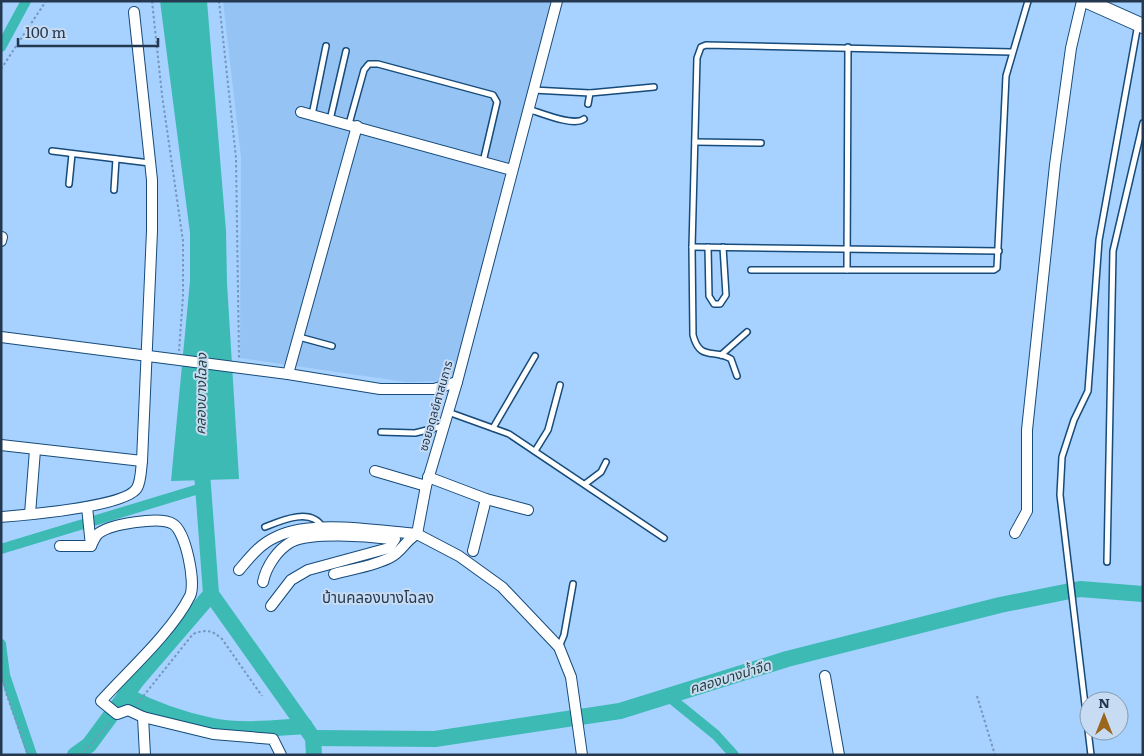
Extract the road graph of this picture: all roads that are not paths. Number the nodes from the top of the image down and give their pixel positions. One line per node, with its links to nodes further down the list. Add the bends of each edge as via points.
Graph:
1 (557, 1): 13 (street, ซอยอดุลย์ศาสนการ)
2 (1028, 1): 11 (lane)
3 (1082, 1): 70 (street, via 1071,48 1055,165 1027,430 1027,511)
4 (1087, 1): 7 (main road)
5 (1099, 1): 7 (main road)
6 (134, 12): 29 (street)
7 (1141, 23): 91 (lane, via 1099,240 1088,391 1062,457 1060,495)
8 (326, 46): 18 (lane)
9 (848, 47): 11 (lane); 23 (lane, via 701,47 697,58); 36 (lane)
10 (346, 52): 20 (lane)
11 (1011, 52): 37 (lane, via 1006,76)
12 (654, 87): 14 (lane)
13 (532, 90): 14 (lane); 16 (street, ซอยอดุลย์ศาสนการ)
14 (590, 94): 15 (lane)
15 (588, 104)
16 (528, 109): 19 (lane, via 569,122); 30 (street, ซอยอดุลย์ศาสนการ)
17 (301, 112): 18 (street)
18 (312, 115): 20 (street)
19 (584, 119)
20 (330, 120): 22 (street)
21 (1143, 123): 78 (lane, via 1112,258)
22 (353, 125): 28 (street); 28 (lane, via 364,70 369,64 493,95 497,102); 42 (street)
23 (695, 142): 24 (lane); 33 (lane)
24 (761, 144)
25 (52, 151): 26 (lane)
26 (72, 154): 27 (lane); 31 (lane)
27 (116, 159): 29 (lane); 32 (lane)
28 (483, 162): 30 (street)
29 (150, 163): 45 (street, via 152,231)
30 (512, 170): 49 (street, ซอยอดุลย์ศาสนการ)
31 (69, 184)
32 (114, 190)
33 (692, 246): 34 (lane); 44 (lane, via 693,335 704,352)
34 (708, 247): 35 (lane); 35 (lane, via 708,296 714,304 720,304 726,295)
35 (723, 247): 36 (lane)
36 (847, 248): 37 (lane); 39 (lane)
37 (999, 251): 39 (lane, via 999,262 994,270)
38 (751, 270): 39 (lane)
39 (847, 270)
40 (747, 332): 44 (lane)
41 (1, 337): 45 (street)
42 (298, 337): 43 (lane); 47 (street)
43 (332, 346)
44 (721, 355): 48 (lane, via 731,359)
45 (146, 356): 47 (street); 58 (street)
46 (535, 356): 53 (lane)
47 (288, 374): 49 (street, via 380,389 434,389)
48 (737, 376)
49 (457, 382): 51 (street, ซอยอดุลย์ศาสนการ)
50 (560, 385): 57 (lane, via 548,430)
51 (448, 412): 52 (street, ซอยอดุลย์ศาสนการ); 53 (lane)
52 (443, 426): 54 (lane, via 414,433); 61 (street, ซอยอดุลย์ศาสนการ)
53 (493, 428): 57 (lane)
54 (381, 432)
55 (1, 445): 56 (street)
56 (35, 450): 58 (street); 66 (street)
57 (535, 451): 62 (lane)
58 (142, 461): 64 (street, via 137,488 132,493)
59 (606, 462): 62 (lane, via 601,472)
60 (375, 471): 61 (street)
61 (427, 481): 63 (street); 71 (street, ซอยอดุลย์ศาสนการ)
62 (585, 484): 72 (lane)
63 (486, 499): 65 (street); 77 (street)
64 (87, 507): 66 (street); 75 (street)
65 (528, 510)
66 (30, 514): 67 (street)
67 (1, 517)
68 (265, 527): 69 (lane, via 296,517 314,519)
69 (323, 528): 71 (street); 79 (street, via 274,537 259,547)
70 (1015, 533)
71 (417, 534): 74 (street); 84 (street, via 459,556 502,587)
72 (664, 538)
73 (395, 539): 74 (street); 81 (street, via 314,536 298,539 290,542 272,561); 83 (street, via 389,548 308,570 291,580)
74 (406, 540): 80 (street, via 389,558)
75 (91, 545): 76 (street); 86 (street, via 98,534 131,523 172,523 187,552 192,578 190,595 170,625 101,701 116,713 128,710)
76 (60, 546)
77 (473, 551)
78 (1107, 562)
79 (239, 570)
80 (334, 574)
81 (263, 582)
82 (573, 584): 84 (lane, via 566,628)
83 (271, 606)
84 (559, 647): 87 (street, via 571,677)
85 (825, 676): 90 (street)
86 (143, 717): 88 (street); 89 (street, via 213,734 273,740)
87 (581, 752)
88 (145, 755)
89 (281, 755)
90 (839, 755)
91 (1091, 755)

